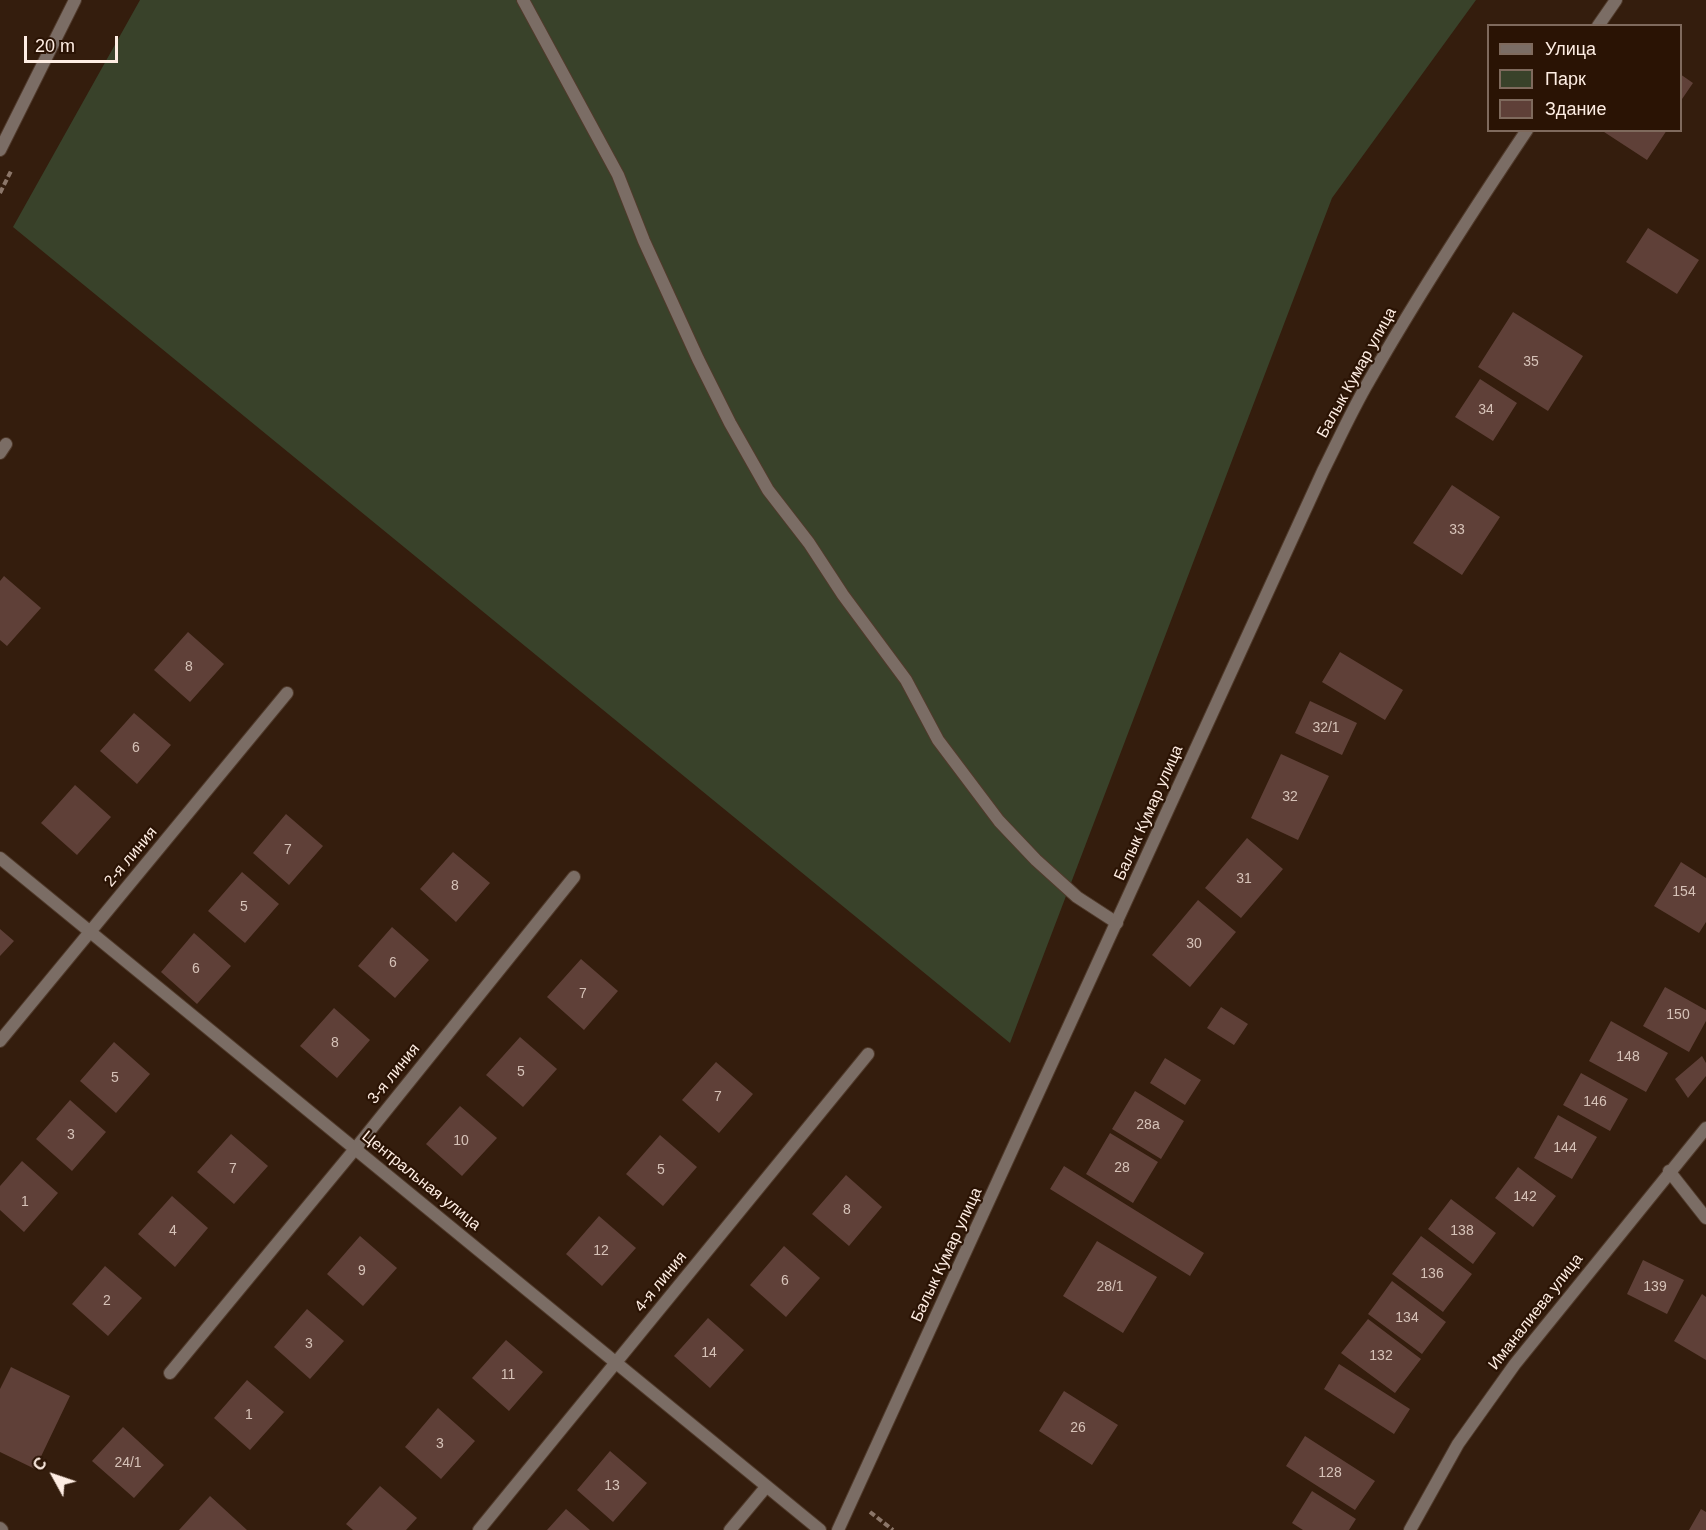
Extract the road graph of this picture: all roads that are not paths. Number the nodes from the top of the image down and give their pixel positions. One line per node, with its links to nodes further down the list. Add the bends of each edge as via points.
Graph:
1 (75, 0): 6 (street)
2 (523, 0): 10 (street, via 618,174 698,359 768,490 810,543 900,672 938,740 999,821 1077,897)
3 (1616, 0): 4 (street)
4 (1599, 24)
5 (1526, 132): 10 (street, Балык Кумар улица, via 1413,306 1363,393 1323,471)
6 (0, 150)
7 (287, 693): 11 (street, 2-я линия)
8 (0, 858): 11 (street, Центральная улица)
9 (574, 877): 15 (street, 3-я линия)
10 (1117, 923): 24 (street, Балык Кумар улица)
11 (90, 932): 12 (street, 2-я линия); 15 (street, Центральная улица)
12 (0, 1041)
13 (868, 1054): 18 (street, 4-я линия)
14 (1706, 1128): 16 (street, Иманалиева улица)
15 (355, 1149): 18 (street, Центральная улица); 19 (street, 3-я линия)
16 (1669, 1171): 17 (street); 25 (street, Иманалиева улица, via 1515,1364 1458,1444)
17 (1706, 1218)
18 (617, 1362): 20 (street, Центральная улица); 21 (street, 4-я линия)
19 (170, 1373)
20 (766, 1487): 22 (street); 23 (street, Центральная улица)
21 (478, 1530)
22 (730, 1530)
23 (820, 1530)
24 (838, 1530)
25 (1410, 1530)

